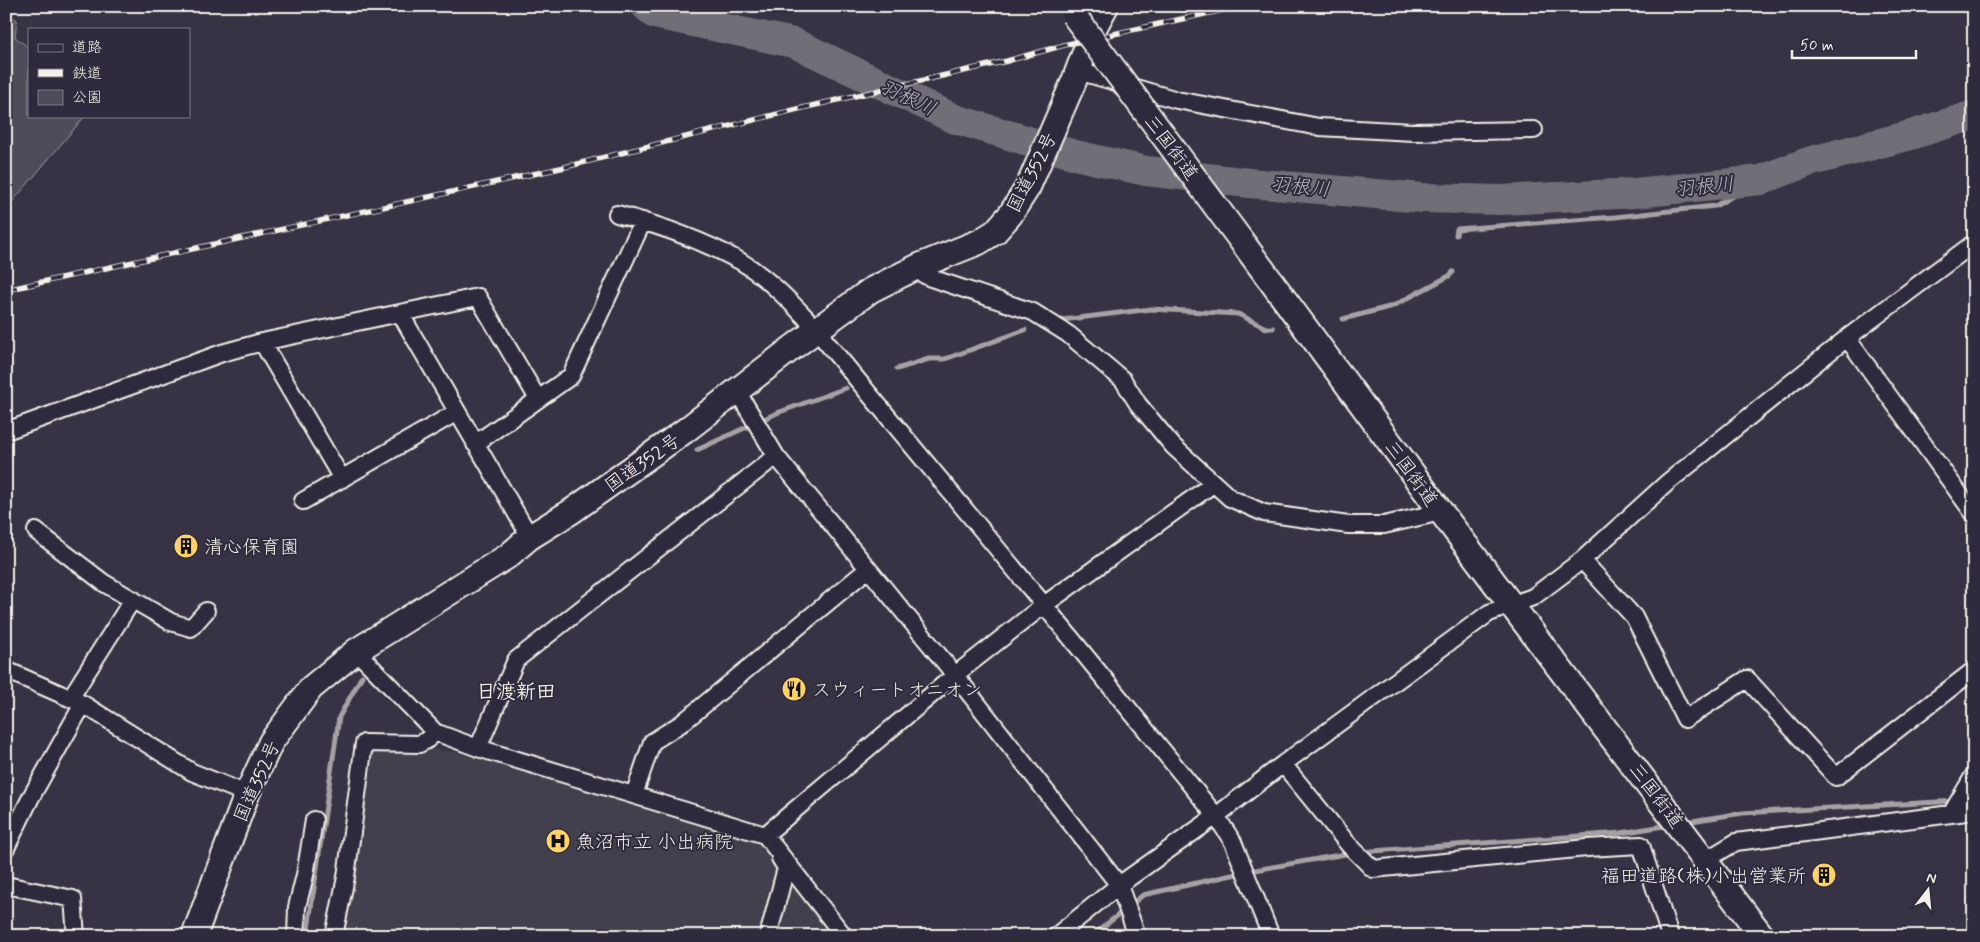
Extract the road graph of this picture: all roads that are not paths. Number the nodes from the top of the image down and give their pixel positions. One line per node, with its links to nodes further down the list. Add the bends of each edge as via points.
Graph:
1 (1106, 6): 3 (highway, 国道352号)
2 (1070, 10): 22 (highway, 三国街道, bridge)
3 (1076, 76): 4 (street, via 1198,105 1319,126 1413,132); 8 (highway, 国道352号, via 1030,181 1010,215 979,242)
4 (1534, 130)
5 (617, 214): 6 (street)
6 (643, 221): 10 (street, via 681,234 741,262 783,294); 14 (street, via 571,376)
7 (1974, 243): 11 (street)
8 (918, 266): 10 (highway, 国道352号, via 871,290); 20 (street, via 931,278 1034,312 1068,334 1123,380 1138,404 1173,446)
9 (400, 313): 12 (street); 14 (street, via 478,297); 15 (street)
10 (815, 332): 13 (highway, 国道352号); 29 (street)
11 (1847, 338): 23 (street); 26 (street, via 1668,482)
12 (262, 342): 16 (street, via 178,368); 19 (street)
13 (737, 391): 18 (street); 25 (highway, 国道352号, via 638,465)
14 (538, 399): 17 (street)
15 (456, 412): 17 (street); 19 (street)
16 (6, 431)
17 (475, 444): 25 (street)
18 (776, 456): 27 (street); 38 (street, via 516,660)
19 (342, 479): 21 (street)
20 (1213, 484): 22 (street, via 1230,498 1264,513 1348,525 1384,525); 29 (street)
21 (303, 501)
22 (1441, 512): 30 (highway, 三国街道)
23 (1974, 514)
24 (36, 532): 28 (street)
25 (530, 538): 32 (highway, 国道352号, via 508,556)
26 (1582, 560): 30 (street, via 1533,597); 34 (street, via 1634,617 1685,719 1746,679 1836,777)
27 (868, 569): 35 (street); 42 (street, via 682,723 652,742)
28 (133, 599): 31 (street, via 171,622 191,628); 36 (street)
29 (1044, 605): 35 (street); 45 (street)
30 (1512, 605): 39 (street, via 1489,613); 49 (highway, 三国街道)
31 (206, 611)
32 (356, 651): 37 (street); 41 (highway, 国道352号, via 310,688 271,742)
33 (6, 670): 36 (street)
34 (1974, 670)
35 (955, 675): 47 (street); 51 (street)
36 (77, 701): 41 (street, via 192,772); 48 (street)
37 (435, 732): 38 (street); 56 (street, via 420,744 364,743 346,877)
38 (478, 748): 42 (street)
39 (1283, 764): 45 (street); 61 (street, via 1348,844 1373,869 1641,845)
40 (1974, 776): 44 (street)
41 (247, 794): 54 (highway, 国道352号)
42 (634, 795): 47 (street)
43 (1974, 811): 44 (street)
44 (1951, 814): 49 (street, via 1736,842)
45 (1216, 816): 51 (street); 60 (street, via 1233,842)
46 (314, 820): 55 (street, via 297,907)
47 (765, 835): 57 (street, via 786,868); 58 (street)
48 (8, 840)
49 (1706, 860): 62 (highway, 三国街道)
50 (6, 885): 53 (street, via 73,898)
51 (1119, 885): 52 (street); 59 (street)
52 (1134, 929)
53 (76, 936)
54 (194, 936)
55 (296, 936)
56 (334, 936)
57 (768, 936)
58 (844, 936)
59 (1056, 936)
60 (1271, 936)
61 (1670, 936)
62 (1762, 936)

